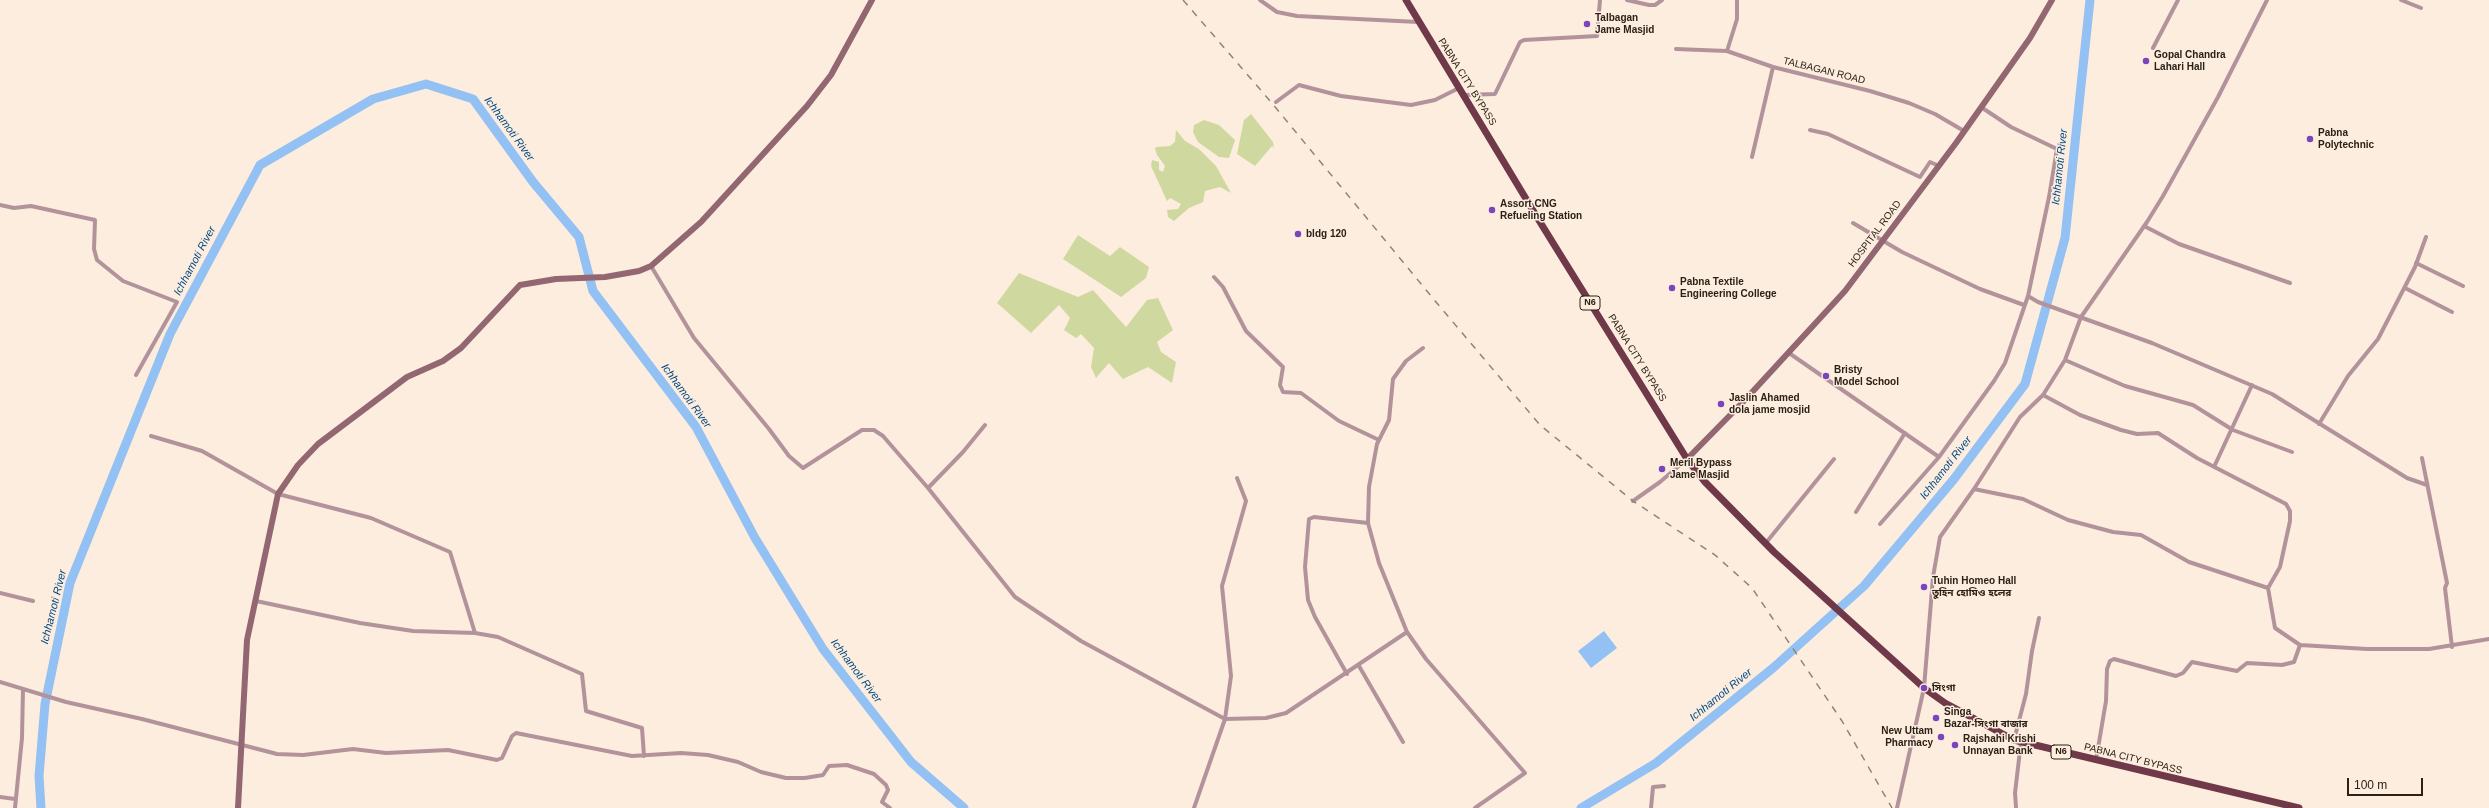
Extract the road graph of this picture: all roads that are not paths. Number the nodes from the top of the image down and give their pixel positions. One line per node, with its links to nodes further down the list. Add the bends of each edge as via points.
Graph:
1 (872, 0): 32 (main road, via 831,75 807,106 701,222)
2 (1260, 0): 13 (street, via 1277,12 1297,16)
3 (1406, 0): 13 (highway, PABNA CITY BYPASS / N6)
4 (1600, 0): 19 (street, via 1597,36 1524,40 1520,42 1495,94)
5 (1627, 0): 6 (street, via 1655,5)
6 (1662, 0)
7 (1737, 0): 16 (street, via 1737,19)
8 (2052, 0): 21 (main road, HOSPITAL ROAD, via 2030,38)
9 (2178, 0): 14 (street)
10 (2267, 0): 28 (street, via 2218,97)
11 (2401, 0): 12 (street)
12 (2421, 8)
13 (1418, 22): 18 (highway, PABNA CITY BYPASS / N6)
14 (2154, 48)
15 (1676, 49): 16 (street, TALBAGAN ROAD)
16 (1727, 51): 17 (street, TALBAGAN ROAD)
17 (1773, 67): 23 (street, TALBAGAN ROAD, via 1870,91 1909,104 1935,114); 24 (street)
18 (1459, 88): 19 (highway, PABNA CITY BYPASS / N6); 20 (street, via 1435,100 1411,105 1341,96 1299,85)
19 (1464, 95): 56 (highway, PABNA CITY BYPASS / N6)
20 (1276, 102)
21 (1981, 108): 23 (main road, HOSPITAL ROAD); 37 (street, via 2011,127 2057,149 2050,197)
22 (1810, 130): 25 (street, via 1828,134 1920,177 1930,162)
23 (1964, 131): 25 (main road, HOSPITAL ROAD)
24 (1752, 157)
25 (1939, 166): 30 (main road, HOSPITAL ROAD)
26 (0, 205): 44 (street, via 14,208 31,206 95,220 94,249 97,260 123,281 177,302)
27 (1853, 223): 30 (street)
28 (2144, 226): 34 (street, via 2179,244); 40 (street)
29 (2426, 237): 31 (street)
30 (1884, 241): 38 (street, via 1980,289); 42 (main road, HOSPITAL ROAD)
31 (2416, 263): 35 (street); 36 (street)
32 (651, 266): 61 (street, via 694,338 789,456 803,468 862,430 874,430 883,436); 63 (main road, via 639,271 605,276 529,282 514,289 461,348 443,361 407,377 318,444 298,465)
33 (1214, 277): 52 (street, via 1223,287 1246,331 1283,367 1280,385 1283,392 1301,393 1339,421)
34 (2290, 283)
35 (2463, 286)
36 (2404, 288): 39 (street); 47 (street, via 2378,340 2348,376)
37 (2028, 296): 38 (street); 40 (street)
38 (2024, 305): 54 (street, via 2005,363)
39 (2452, 312)
40 (2081, 317): 43 (street); 45 (street, via 2152,343)
41 (1424, 348): 52 (street, via 1406,361 1393,379 1388,426)
42 (1789, 353): 50 (street); 56 (main road, HOSPITAL ROAD)
43 (2064, 360): 46 (street); 49 (street, via 2125,386 2193,405)
44 (136, 375)
45 (2252, 385): 47 (street, via 2272,394); 49 (street)
46 (2043, 395): 58 (street, via 2080,415 2121,430 2137,434 2158,433); 62 (street, via 2020,417)
47 (2319, 424): 60 (street, via 2363,448 2407,478)
48 (985, 425): 61 (street)
49 (2233, 430): 53 (street); 58 (street)
50 (1905, 433): 54 (street); 65 (street)
51 (151, 436): 63 (street, via 202,451)
52 (1379, 440): 66 (street, via 1369,487)
53 (2292, 452)
54 (1939, 457): 67 (street)
55 (2422, 458): 60 (street)
56 (1687, 459): 64 (street); 68 (highway, PABNA CITY BYPASS / N6, via 1720,500)
57 (1834, 459): 68 (street, via 1827,471)
58 (2214, 467): 69 (street, via 2289,508 2290,521 2280,567)
59 (1237, 478): 84 (street, via 1246,499 1222,586 1231,676)
60 (2427, 485): 78 (street, via 2447,583 2445,588)
61 (928, 488): 84 (street, via 1015,597 1081,641)
62 (1974, 489): 69 (street, via 2023,499 2068,520 2113,532 2141,535 2189,562); 82 (street, via 1943,531 1938,543)
63 (278, 494): 72 (main road); 75 (street, via 371,518 450,552)
64 (1633, 501)
65 (1856, 512)
66 (1368, 523): 74 (street, via 1379,563); 80 (street, via 1311,517 1309,519 1305,567 1308,600)
67 (1880, 524)
68 (1765, 544): 82 (highway, PABNA CITY BYPASS / N6)
69 (2268, 588): 77 (street, via 2275,628)
70 (0, 593): 71 (street)
71 (33, 601)
72 (256, 601): 75 (street, via 360,623 413,631); 88 (main road, via 247,640)
73 (2040, 618): 85 (street, via 2026,694)
74 (1407, 632): 79 (street); 100 (street, via 1524,773)
75 (475, 633): 89 (street, via 498,637 582,674 586,711 642,728)
76 (2489, 639): 78 (street)
77 (2300, 645): 78 (street, via 2429,650); 90 (street, via 2294,662 2282,665 2247,663 2238,671 2192,662 2176,676 2114,659 2107,669 2106,702)
78 (2452, 647)
79 (1359, 666): 80 (street); 86 (street)
80 (1347, 674): 84 (street, via 1286,714 1266,718)
81 (0, 682): 83 (street)
82 (1924, 688): 85 (highway, PABNA CITY BYPASS / N6, via 1945,703); 94 (street)
83 (23, 690): 88 (street); 93 (street, via 22,738)
84 (1225, 719): 99 (street)
85 (2014, 740): 87 (highway, PABNA CITY BYPASS / N6)
86 (1403, 742)
87 (2022, 742): 90 (highway, PABNA CITY BYPASS / N6); 95 (street)
88 (241, 744): 89 (street, via 277,754 303,755 353,749 386,752 448,750 497,760 502,758 512,736 516,733 617,754); 97 (main road)
89 (644, 756): 98 (street, via 681,753 708,755 786,778 823,775 829,766 847,765 874,774 886,785 888,790 882,802)
90 (2096, 760): 102 (highway, PABNA CITY BYPASS / N6)
91 (1664, 786): 101 (street, via 1653,787)
92 (0, 797): 93 (street)
93 (14, 799): 96 (street)
94 (1898, 807)
95 (2016, 807)
96 (15, 808)
97 (238, 808)
98 (890, 808)
99 (1194, 808)
100 (1475, 808)
101 (1652, 808)
102 (2299, 808)

